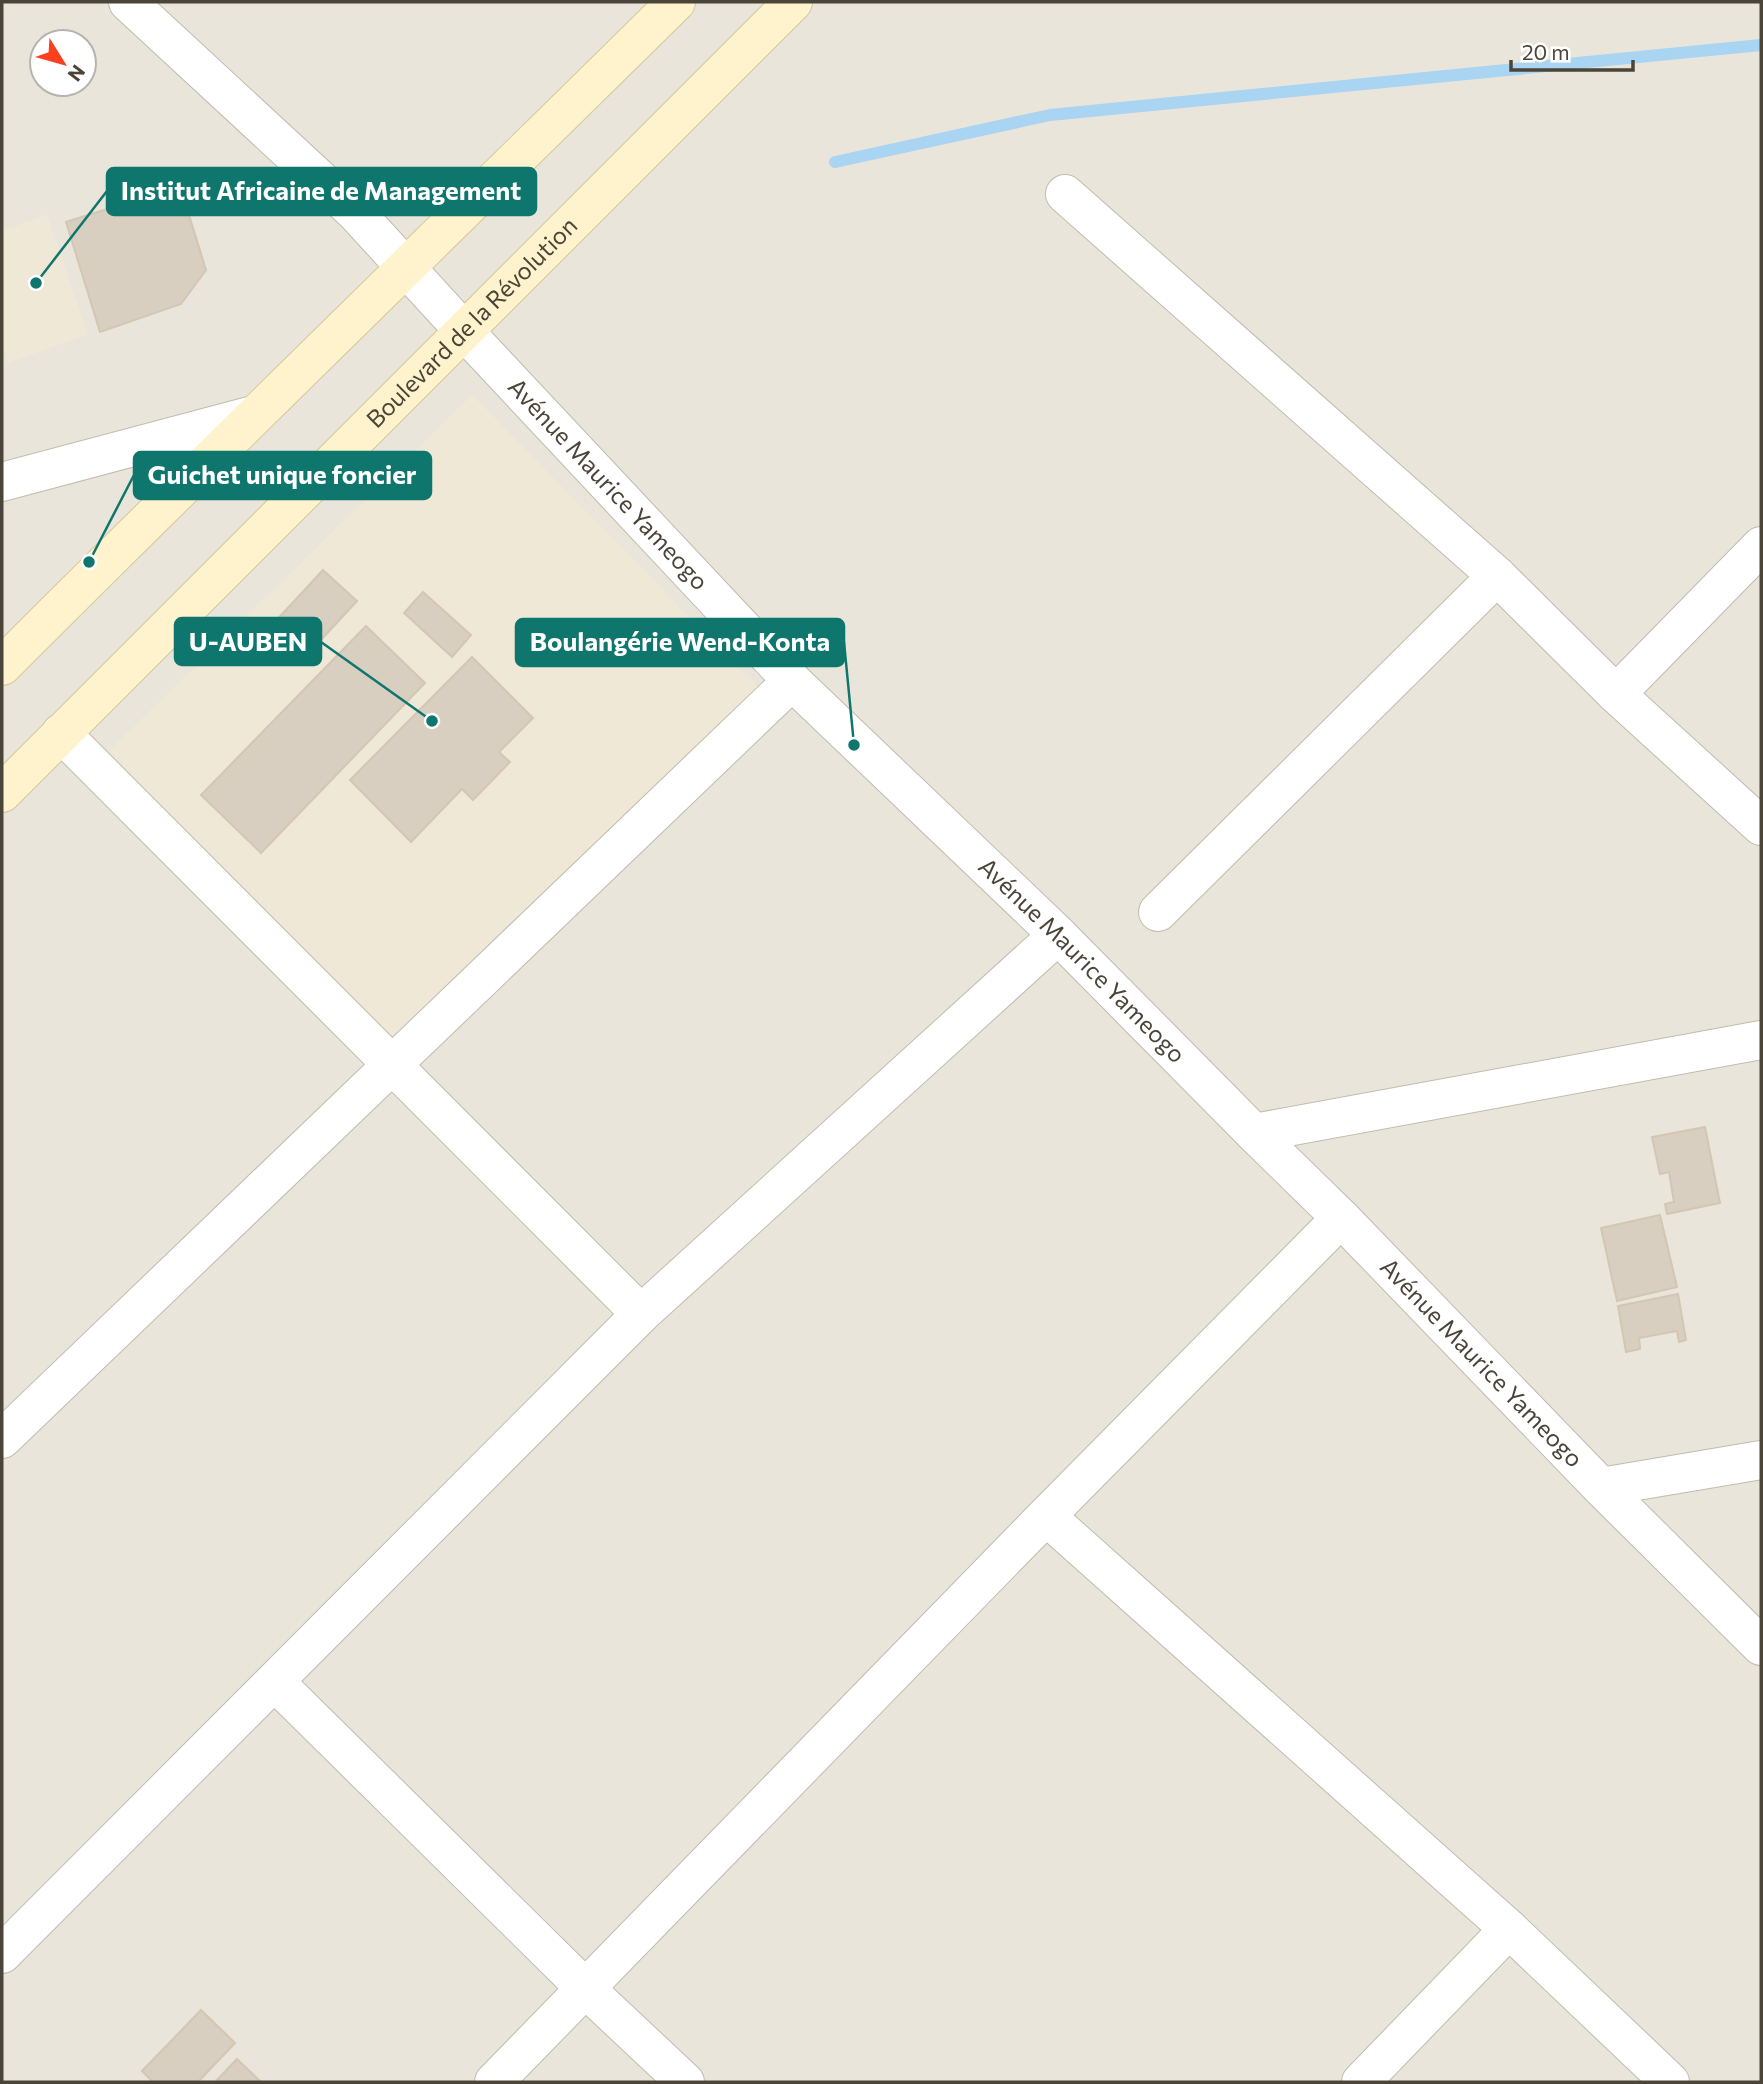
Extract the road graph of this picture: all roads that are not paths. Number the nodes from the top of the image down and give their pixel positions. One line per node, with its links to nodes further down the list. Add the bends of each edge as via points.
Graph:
1 (128, 2): 5 (street, Avénue Maurice Yameogo, via 355,212)
2 (676, 2): 5 (main road)
3 (793, 2): 6 (main road, Boulevard de la Révolution)
4 (1065, 194): 10 (street)
5 (407, 268): 6 (street, Avénue Maurice Yameogo); 7 (main road)
6 (464, 331): 12 (street, Avénue Maurice Yameogo); 14 (main road, Boulevard de la Révolution)
7 (253, 415): 8 (street); 11 (main road)
8 (2, 482)
9 (1761, 545): 13 (street)
10 (1497, 576): 13 (street); 17 (street)
11 (2, 666)
12 (792, 681): 18 (street, Avénue Maurice Yameogo); 20 (street)
13 (1616, 694): 16 (street)
14 (61, 733): 15 (main road, Boulevard de la Révolution); 20 (street)
15 (2, 793)
16 (1761, 826)
17 (1158, 912)
18 (1058, 935): 21 (street, Avénue Maurice Yameogo); 23 (street)
19 (1761, 1040): 21 (street)
20 (391, 1063): 23 (street); 24 (street)
21 (1254, 1133): 22 (street, Avénue Maurice Yameogo)
22 (1341, 1218): 26 (street, Avénue Maurice Yameogo); 27 (street)
23 (641, 1314): 29 (street)
24 (2, 1439)
25 (1761, 1460): 26 (street)
26 (1601, 1488): 28 (street, Avénue Maurice Yameogo)
27 (1046, 1516): 30 (street); 32 (street)
28 (1761, 1646)
29 (275, 1682): 31 (street); 32 (street)
30 (1509, 1929): 35 (street); 36 (street)
31 (2, 1954)
32 (586, 1990): 33 (street); 34 (street)
33 (494, 2082)
34 (685, 2082)
35 (1361, 2082)
36 (1670, 2082)

